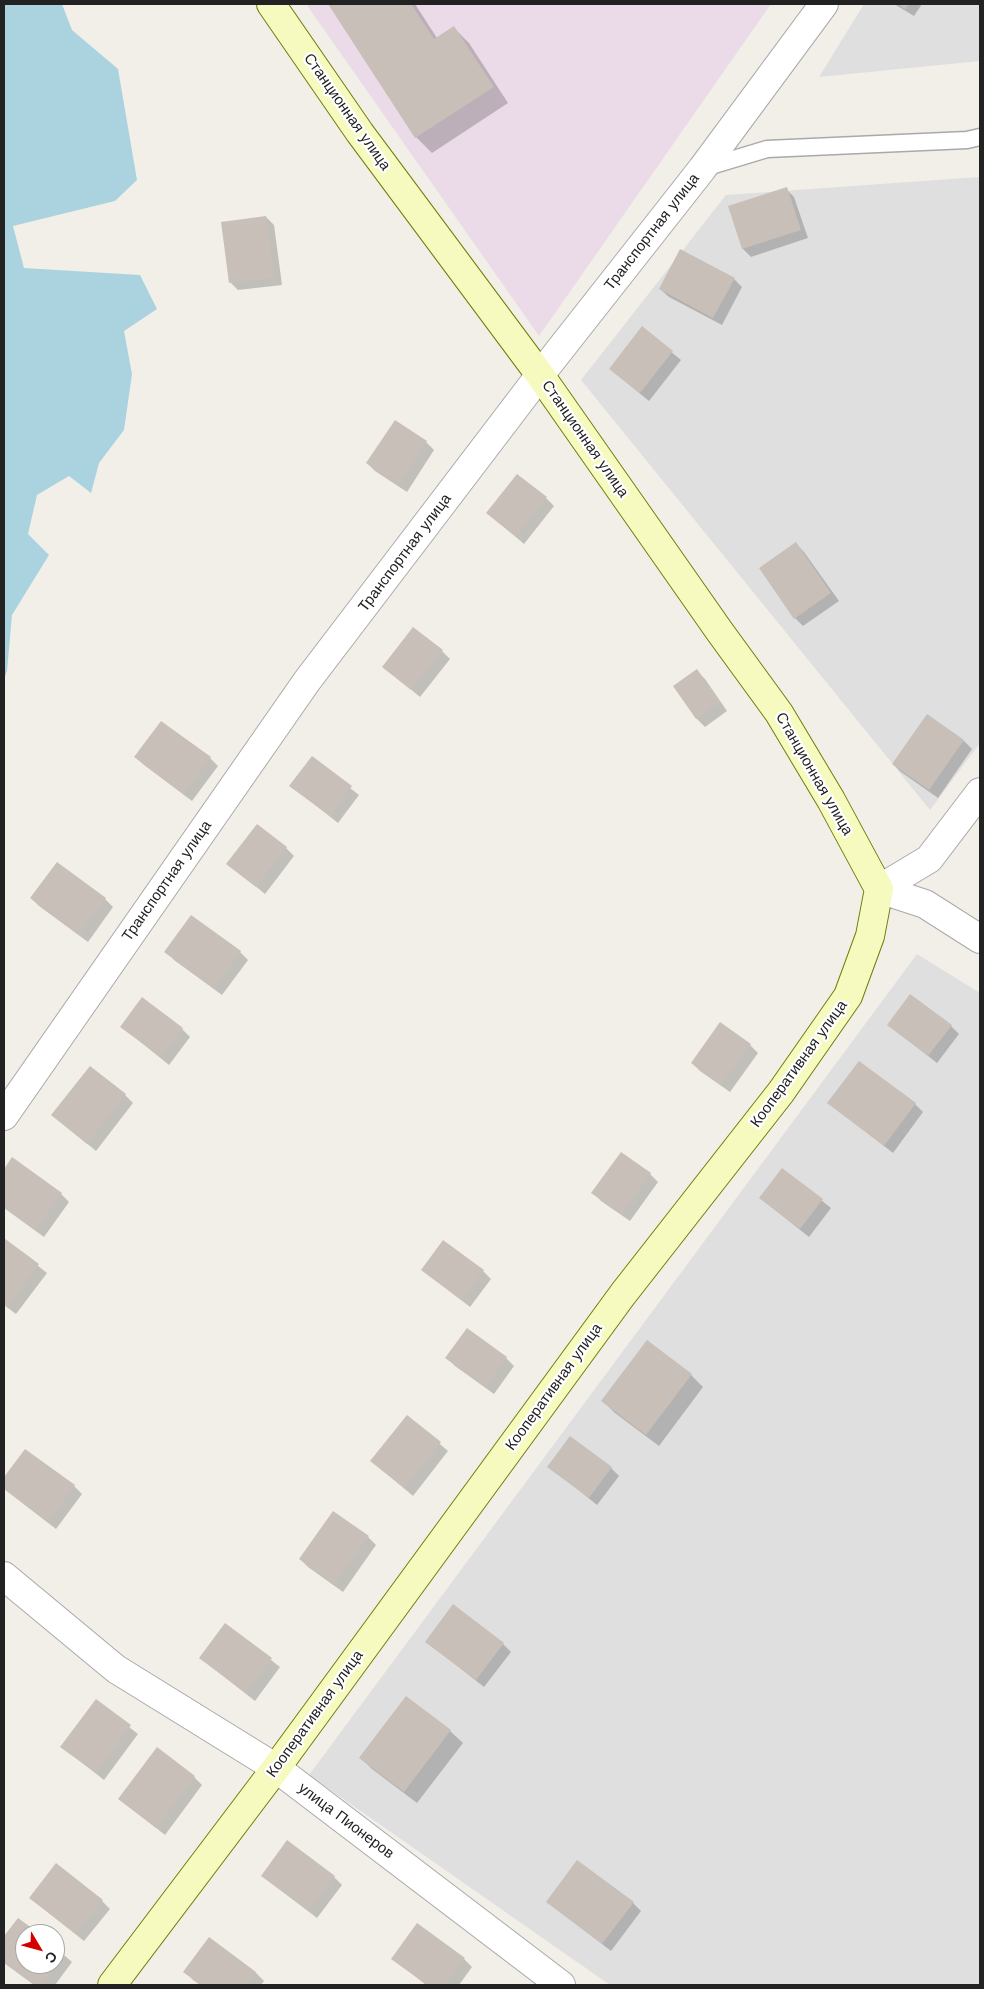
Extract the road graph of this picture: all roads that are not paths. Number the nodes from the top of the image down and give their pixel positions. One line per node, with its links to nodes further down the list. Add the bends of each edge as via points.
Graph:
1 (271, 4): 5 (main road, Станционная улица, via 360,133)
2 (824, 4): 4 (street, Транспортная улица)
3 (980, 137): 4 (lane, via 767,149)
4 (702, 168): 5 (street, Транспортная улица)
5 (540, 375): 7 (main road, Станционная улица, via 779,713); 9 (street, Транспортная улица, via 307,681)
6 (980, 792): 7 (street, via 929,859)
7 (879, 889): 8 (street, via 925,904); 11 (main road, Кооперативная улица, via 870,936 848,996 781,1092 623,1294)
8 (980, 939)
9 (4, 1116)
10 (4, 1576): 11 (street, улица Пионеров, via 116,1669)
11 (276, 1768): 12 (main road, Кооперативная улица); 13 (street, улица Пионеров)
12 (112, 1985)
13 (561, 1985)

